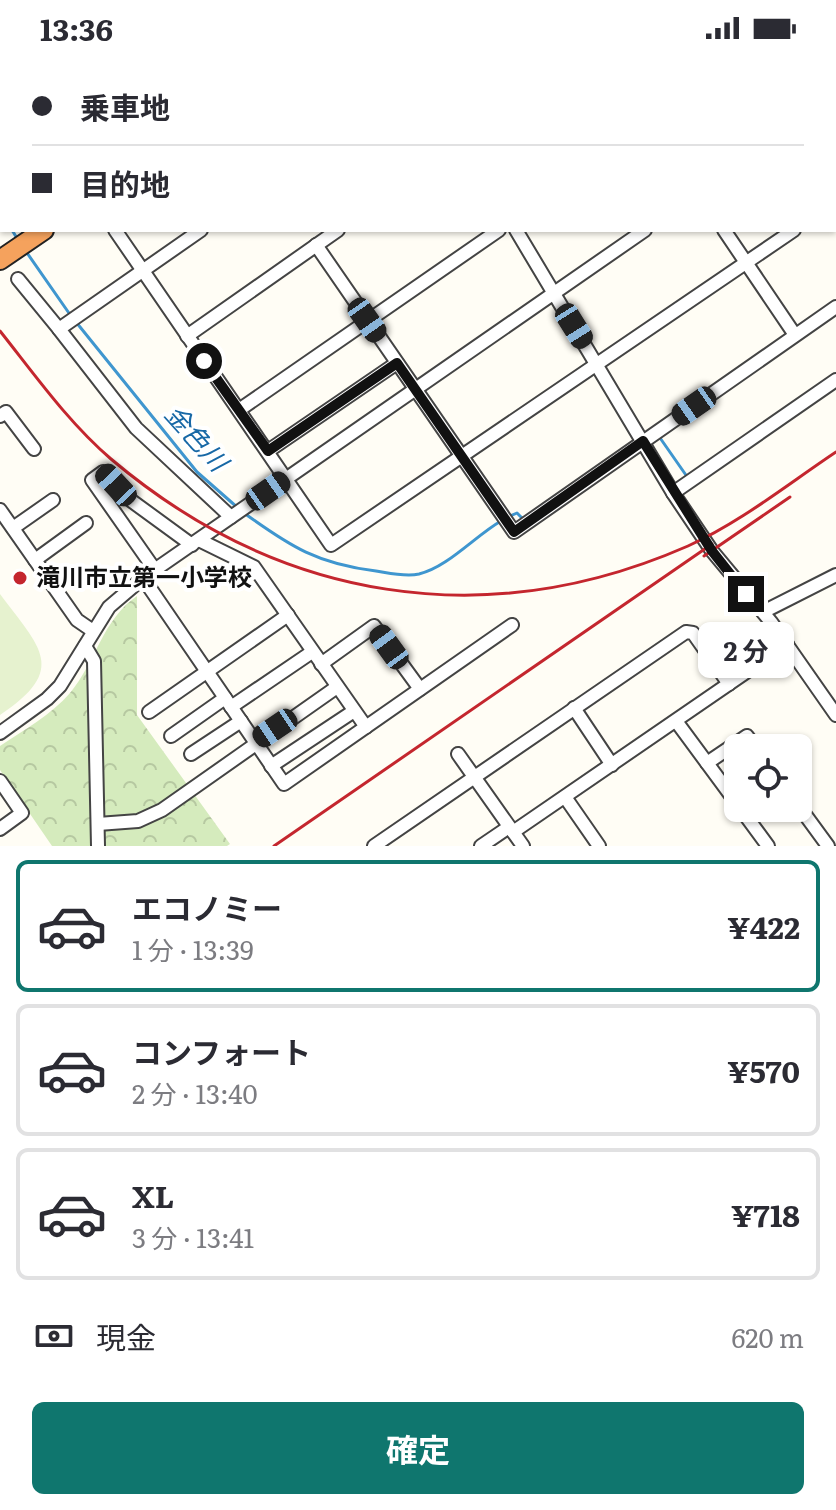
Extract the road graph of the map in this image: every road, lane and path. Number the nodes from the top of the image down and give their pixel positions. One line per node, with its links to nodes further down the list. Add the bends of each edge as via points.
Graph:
1 (41, 232): 12 (highway)
2 (116, 232): 14 (street)
3 (198, 232): 14 (street)
4 (314, 232): 11 (street)
5 (335, 232): 11 (street)
6 (496, 232): 18 (street)
7 (517, 232): 16 (street)
8 (642, 232): 16 (street)
9 (725, 232): 13 (street)
10 (791, 232): 13 (street)
11 (318, 243): 18 (street); 21 (street)
12 (0, 260)
13 (747, 262): 20 (street); 23 (street)
14 (143, 270): 19 (street); 21 (street)
15 (18, 279): 19 (street)
16 (554, 293): 23 (street); 25 (street)
17 (836, 307): 20 (street)
18 (367, 320): 22 (street); 26 (street)
19 (59, 329): 36 (street, via 136,428)
20 (795, 335): 28 (street)
21 (187, 336): 26 (street)
22 (397, 363): 25 (street); 30 (street)
23 (597, 364): 28 (street); 31 (street)
24 (836, 380): 33 (street)
25 (416, 389): 31 (street); 32 (street)
26 (239, 410): 30 (street)
27 (0, 416): 29 (street, via 6,412)
28 (643, 441): 31 (street, via 514,532); 33 (street)
29 (34, 449)
30 (268, 451): 32 (street)
31 (461, 456): 32 (street, via 331,545)
32 (286, 478): 36 (street)
33 (673, 493): 44 (street, via 730,575)
34 (53, 500): 38 (street)
35 (0, 510): 38 (street)
36 (231, 517): 39 (street)
37 (86, 523): 40 (street)
38 (13, 528): 40 (street)
39 (195, 542): 41 (street); 41 (street, via 129,499 103,472 92,480); 45 (street, via 254,567)
40 (35, 560): 47 (street, via 77,620)
41 (155, 570): 43 (street)
42 (836, 575): 44 (street)
43 (143, 578): 47 (street, via 109,607); 52 (street)
44 (763, 612): 48 (street)
45 (288, 615): 50 (street); 52 (street)
46 (512, 625): 55 (street)
47 (93, 631): 49 (street)
48 (787, 644): 53 (street); 60 (street)
49 (85, 646): 64 (street, via 47,699); 79 (street, via 94,661)
50 (312, 652): 51 (street); 56 (street)
51 (321, 664): 54 (street); 55 (street, via 374,626)
52 (208, 674): 56 (street); 59 (street)
53 (729, 684): 57 (street, via 693,633 686,632); 62 (street)
54 (337, 687): 58 (street); 66 (street)
55 (420, 689): 63 (street)
56 (228, 702): 61 (street); 65 (street)
57 (574, 708): 71 (street); 73 (street)
58 (354, 711): 63 (street); 72 (street)
59 (149, 712)
60 (836, 715)
61 (241, 721): 66 (street); 68 (street)
62 (676, 721): 70 (street); 71 (street)
63 (366, 727): 72 (street, via 284,784)
64 (0, 733)
65 (171, 736)
66 (255, 742): 72 (street); 79 (street, via 162,810 138,821)
67 (724, 752): 70 (street)
68 (191, 754)
69 (458, 754): 73 (street)
70 (707, 763): 75 (street)
71 (612, 765): 76 (street)
72 (271, 766)
73 (474, 777): 81 (street); 83 (street)
74 (0, 781): 80 (street, via 22,813)
75 (724, 786)
76 (565, 797): 81 (street); 86 (street)
77 (750, 822): 87 (street)
78 (810, 822): 88 (street)
79 (98, 824): 82 (street)
80 (0, 829)
81 (511, 830): 84 (street); 85 (street)
82 (98, 846)
83 (374, 846)
84 (481, 846)
85 (523, 846)
86 (599, 846)
87 (768, 846)
88 (828, 846)

